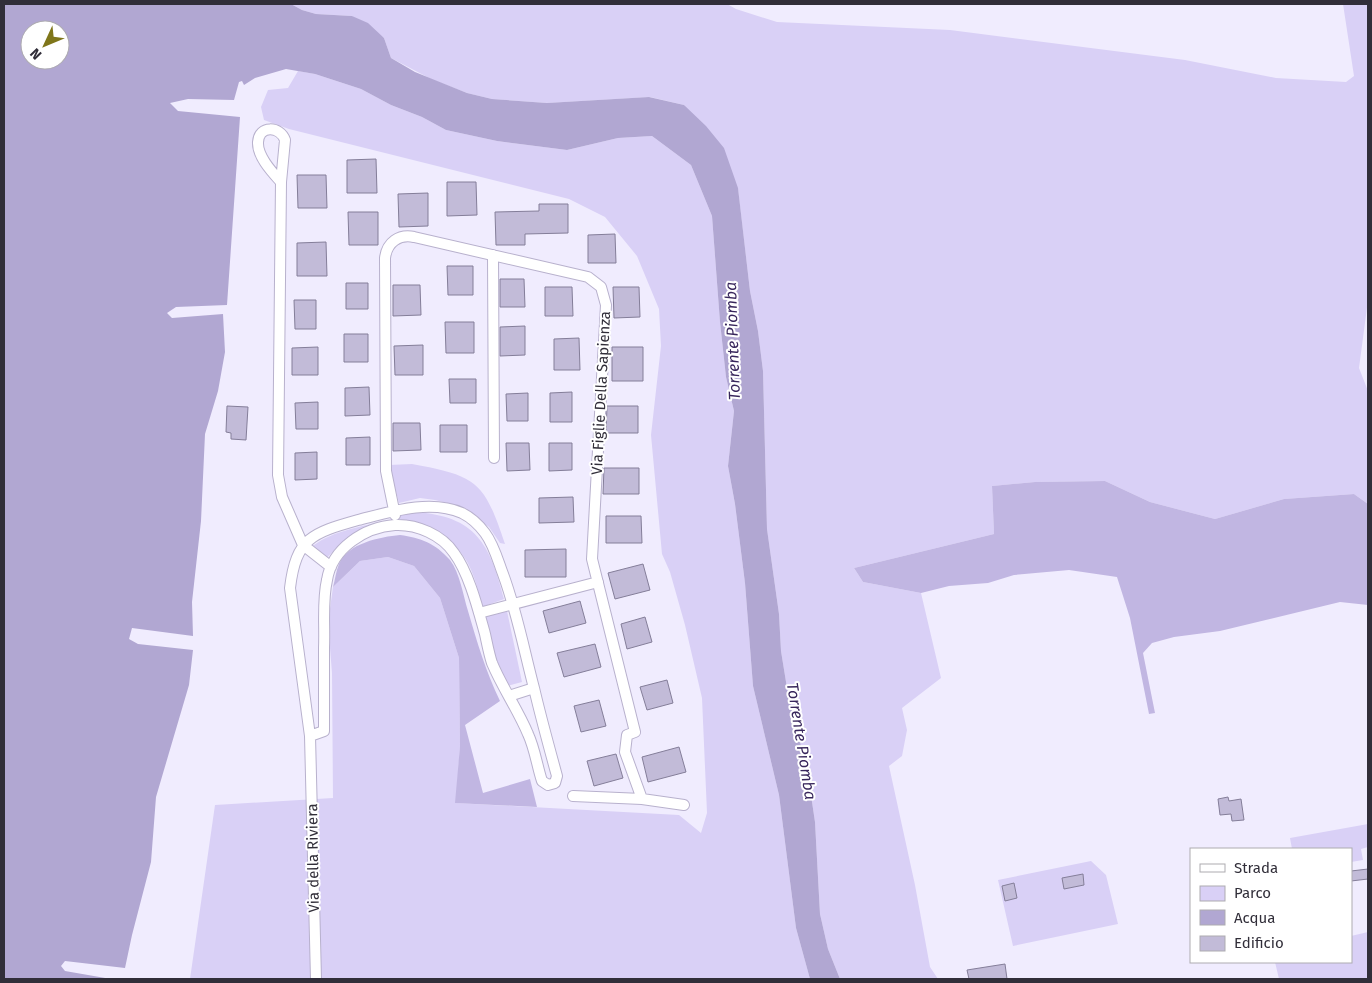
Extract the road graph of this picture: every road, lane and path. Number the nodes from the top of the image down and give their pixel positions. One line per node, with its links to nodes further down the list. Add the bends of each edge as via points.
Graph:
1 (281, 182): 1 (street, via 285,140 278,131 266,130 258,139 259,148 270,170); 6 (street, via 278,475 282,497)
2 (493, 255): 3 (street); 4 (street, Via Figlie Della Sapienza, via 409,236 393,241 386,253 386,471); 8 (street, Via Figlie Della Sapienza, via 588,277 601,288 606,305 592,559)
3 (494, 458)
4 (393, 511): 5 (street); 6 (street, Via della Riviera, via 324,530); 9 (street, Via della Riviera, via 447,508 475,522 492,546)
5 (400, 525): 7 (street, Via della Riviera, via 367,531 339,553); 10 (street, Via della Riviera, via 428,532 453,551 462,565)
6 (303, 546): 7 (street); 13 (street, Via della Riviera, via 292,566 290,588)
7 (331, 567): 13 (street, Via della Riviera, via 325,604 324,731)
8 (598, 582): 9 (street); 15 (street, Via Figlie Della Sapienza, via 635,732 627,735 625,752)
9 (514, 605): 10 (street); 11 (street, Via della Riviera)
10 (479, 613): 12 (street, Via della Riviera, via 492,662)
11 (534, 688): 12 (street); 12 (street, Via della Riviera, via 557,776 550,785 542,781 529,735)
12 (509, 696)
13 (310, 736): 17 (street, Via della Riviera)
14 (573, 796): 15 (street)
15 (642, 800): 16 (street)
16 (684, 805)
17 (316, 979)

